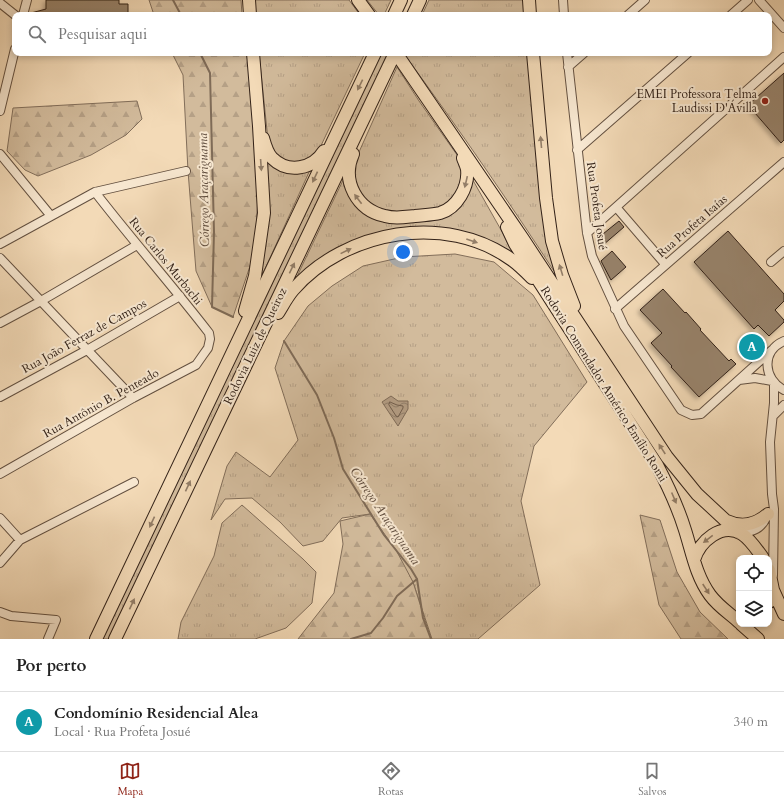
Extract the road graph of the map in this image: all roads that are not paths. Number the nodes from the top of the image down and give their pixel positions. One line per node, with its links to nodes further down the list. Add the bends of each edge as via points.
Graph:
1 (27, 0): 12 (street)
2 (249, 0): 13 (highway)
3 (358, 0): 14 (highway)
4 (401, 0): 15 (highway)
5 (420, 0): 16 (highway)
6 (529, 0): 17 (highway)
7 (563, 0): 18 (street)
8 (645, 0): 19 (street)
9 (748, 0): 20 (street)
10 (759, 0): 21 (street)
11 (0, 3): 22 (street)
12 (24, 12)
13 (250, 12)
14 (367, 12)
15 (395, 12)
16 (414, 12)
17 (530, 12)
18 (564, 12)
19 (631, 12)
20 (734, 12)
21 (770, 12)
22 (12, 13)
23 (772, 15): 24 (street)
24 (784, 28)
25 (13, 56): 36 (street)
26 (253, 56): 40 (highway)
27 (374, 56): 39 (highway, Rodovia Luiz de Queiroz, one-way to 39)
28 (398, 56): 34 (highway, Rodovia Luiz de Queiroz); 37 (highway, Rodovia Comendador Américo Emílio Romi)
29 (533, 56): 61 (highway, one-way to 29, via 571,299 552,241)
30 (567, 56): 35 (street, Rua Profeta Josué)
31 (581, 56): 35 (street)
32 (685, 56): 41 (street)
33 (784, 57): 47 (street)
34 (390, 64): 37 (highway, one-way to 34, via 467,168 465,188 459,199 441,213 429,215 397,218 368,210 351,188 348,169); 71 (highway, Rodovia Luiz de Queiroz, one-way to 34)
35 (568, 67): 41 (street, Rua Profeta Josué)
36 (2, 92): 38 (street)
37 (436, 110): 45 (highway, Rodovia Comendador Américo Emílio Romi)
38 (0, 111)
39 (344, 117): 40 (highway, via 322,154 312,163 297,168 286,167 272,158); 74 (highway, Rodovia Luiz de Queiroz, one-way to 74)
40 (259, 126): 74 (highway, one-way to 74, via 264,213 255,276 246,309)
41 (577, 150): 49 (street, Rua Profeta Josué)
42 (0, 154): 48 (street)
43 (784, 162): 55 (street, Rua Profeta Isaías)
44 (186, 171): 46 (street)
45 (487, 187): 57 (highway, Rodovia Comendador Américo Emílio Romi, via 516,244); 61 (highway, Rodovia Comendador Américo Emílio Romi)
46 (95, 192): 48 (street); 51 (street, Rua Carlos Murbachi)
47 (616, 207): 49 (street); 55 (street)
48 (51, 216): 50 (street)
49 (587, 233): 59 (street, Rua Profeta Josué, via 592,256)
50 (0, 244)
51 (137, 245): 56 (street, Rua Carlos Murbachi); 58 (street)
52 (784, 251): 54 (street)
53 (0, 258): 58 (street)
54 (771, 262)
55 (665, 264): 59 (street, Rua Profeta Isaías)
56 (180, 296): 63 (street, Rua Carlos Murbachi, via 209,333); 64 (street, Rua João Ferraz de Campos)
57 (550, 298): 71 (highway, one-way to 57, via 293,290 334,256 374,239 419,233 442,234 472,241 513,260); 84 (highway, Rodovia Comendador Américo Emílio Romi, one-way to 84, via 657,465 675,500)
58 (41, 301): 60 (street); 64 (street)
59 (615, 308): 66 (street, Rua Profeta Josué, via 624,326 681,410 692,415 701,414)
60 (0, 323)
61 (586, 332): 80 (highway, Rodovia Comendador Américo Emílio Romi, one-way to 61, via 697,494 666,457)
62 (784, 340): 65 (street, Rua Profeta Josué)
63 (208, 348): 70 (street, Rua Antônio B. Penteado, via 196,365)
64 (87, 350): 69 (street, Rua João Ferraz de Campos); 70 (street)
65 (772, 350): 66 (street, Rua Profeta Josué); 67 (street, via 767,369)
66 (739, 380): 67 (street, via 755,378)
67 (773, 382): 68 (street); 73 (street)
68 (784, 390)
69 (0, 397)
70 (133, 398): 75 (street, Rua Antônio B. Penteado)
71 (229, 400): 95 (highway, Rodovia Luiz de Queiroz, one-way to 71)
72 (784, 405): 73 (street)
73 (773, 416): 77 (street, via 770,442)
74 (185, 452): 94 (highway, Rodovia Luiz de Queiroz, one-way to 94)
75 (0, 474)
76 (134, 482): 82 (street)
77 (772, 494): 78 (street); 87 (street)
78 (768, 514): 80 (highway, via 757,522 744,525); 81 (street, via 755,531)
79 (0, 518): 82 (street)
80 (725, 520): 81 (highway, Rodovia Comendador Américo Emílio Romi)
81 (737, 532): 83 (highway, Rodovia Comendador Américo Emílio Romi); 84 (highway, one-way to 84, via 710,536 700,546)
82 (20, 540): 85 (street)
83 (761, 555)
84 (694, 560): 89 (highway, Rodovia Comendador Américo Emílio Romi, one-way to 89, via 700,578 710,595 718,605)
85 (0, 563)
86 (772, 583): 87 (highway)
87 (773, 587): 88 (highway); 90 (highway)
88 (772, 591)
89 (734, 614)
90 (784, 614)
91 (1, 616): 93 (street, via 56,620)
92 (744, 627): 96 (highway, Rodovia Comendador Américo Emílio Romi)
93 (48, 639)
94 (96, 639)
95 (115, 639)
96 (758, 639)

